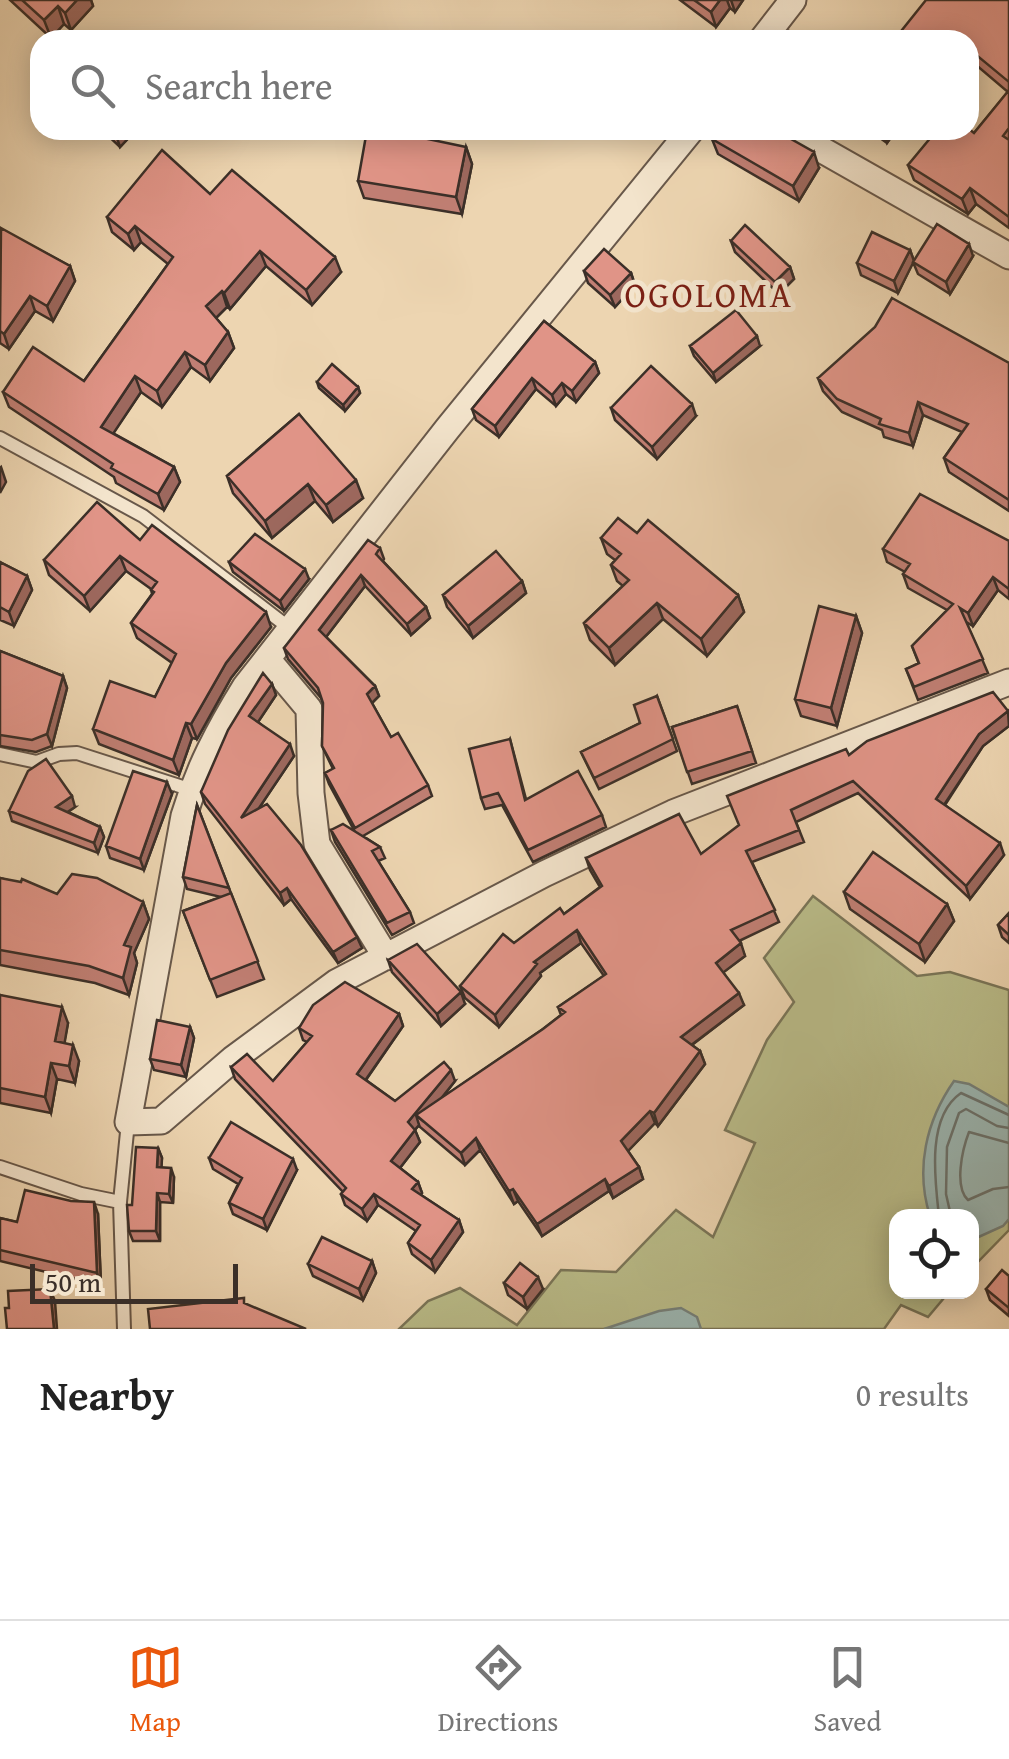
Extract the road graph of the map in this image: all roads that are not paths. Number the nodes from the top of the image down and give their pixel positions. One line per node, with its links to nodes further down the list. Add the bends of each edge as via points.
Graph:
1 (793, 0): 2 (street)
2 (770, 30)
3 (683, 140): 7 (street)
4 (805, 140): 5 (street)
5 (1009, 256)
6 (0, 438): 7 (lane, via 144,516)
7 (292, 630): 8 (street)
8 (268, 660): 11 (street, via 218,730); 12 (street, via 308,710 317,844)
9 (1009, 682): 12 (street, via 673,813)
10 (0, 754): 11 (lane, via 37,762 77,753)
11 (192, 790): 13 (street)
12 (386, 957): 13 (street, via 337,982 161,1121)
13 (128, 1122): 15 (lane)
14 (0, 1167): 15 (lane)
15 (120, 1202): 16 (lane)
16 (124, 1329)

